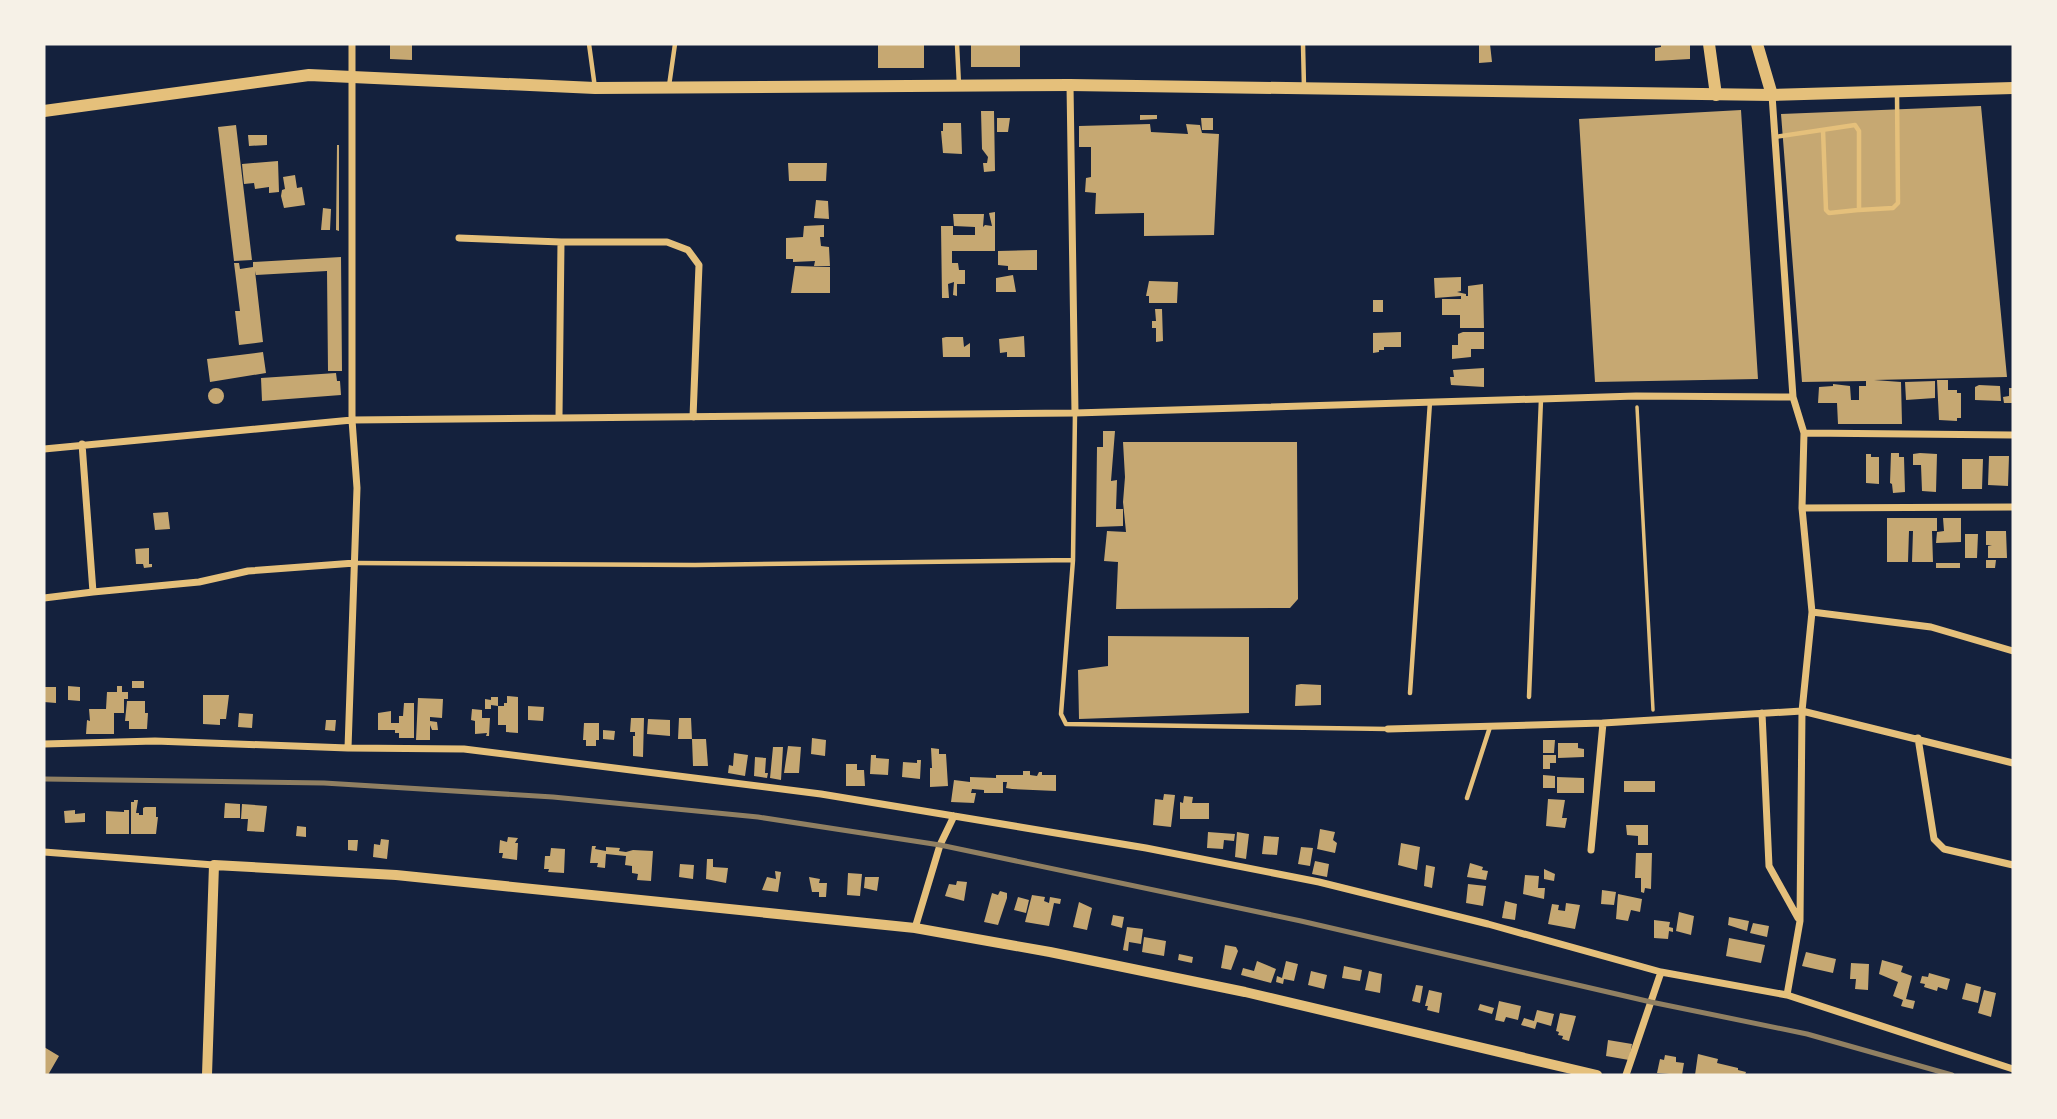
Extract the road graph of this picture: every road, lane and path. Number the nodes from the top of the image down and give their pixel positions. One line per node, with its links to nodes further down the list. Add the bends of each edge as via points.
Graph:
1 (352, 44): 8 (street)
2 (589, 44): 12 (lane)
3 (675, 44): 11 (lane)
4 (957, 44): 9 (lane)
5 (1303, 44): 14 (lane)
6 (1709, 44): 16 (main road)
7 (1757, 44): 17 (main road)
8 (352, 76): 12 (main road); 18 (main road, via 309,75); 31 (street)
9 (959, 85): 10 (main road); 11 (main road)
10 (1070, 85): 14 (main road); 28 (street)
11 (668, 87): 12 (main road)
12 (595, 88)
13 (2013, 88): 15 (main road)
14 (1304, 89): 16 (main road)
15 (1897, 93): 17 (main road); 21 (lane, via 1898,203 1893,208)
16 (1716, 94): 17 (main road)
17 (1772, 95): 20 (street)
18 (44, 111)
19 (1823, 130): 20 (lane); 21 (lane, via 1826,212); 21 (lane, via 1855,125 1859,131)
20 (1774, 137): 25 (street)
21 (1859, 210)
22 (458, 238): 23 (street)
23 (561, 243): 29 (street); 30 (street, via 667,242 688,250 698,265)
24 (1636, 396): 25 (street); 26 (street); 48 (path)
25 (1793, 397): 32 (street)
26 (1541, 399): 27 (street); 45 (lane)
27 (1430, 402): 28 (street); 44 (lane)
28 (1075, 412): 30 (street); 38 (lane)
29 (559, 416): 30 (street); 31 (street)
30 (693, 416)
31 (352, 419): 34 (street); 39 (street, via 357,488)
32 (1804, 433): 33 (street); 37 (street)
33 (2013, 435)
34 (82, 444): 35 (street); 40 (street)
35 (44, 449)
36 (2013, 507): 37 (street)
37 (1802, 508): 42 (street)
38 (1073, 560): 39 (lane); 51 (lane, via 1061,714 1066,724)
39 (355, 563): 40 (street, via 248,571 200,582); 54 (street)
40 (93, 592): 41 (street)
41 (44, 598)
42 (1812, 612): 43 (street, via 1931,627); 46 (street)
43 (2013, 651)
44 (1410, 693)
45 (1529, 697)
46 (1802, 711): 47 (street); 52 (street); 62 (street)
47 (1762, 713): 48 (street); 62 (street, via 1769,866)
48 (1653, 719): 49 (street)
49 (1603, 723): 50 (street); 58 (street)
50 (1490, 727): 51 (street); 56 (lane)
51 (1388, 729)
52 (1918, 738): 55 (street); 61 (street, via 1934,839 1944,849)
53 (44, 744): 54 (street, via 155,741)
54 (348, 748): 57 (street, via 464,749 533,756)
55 (2013, 763)
56 (1467, 798)
57 (954, 816): 63 (street, via 940,845); 64 (street, via 1319,882)
58 (1591, 850)
59 (44, 852): 60 (street)
60 (214, 865): 63 (street, via 409,877); 67 (street)
61 (2013, 865)
62 (1800, 921): 65 (street)
63 (915, 928): 68 (street, via 1245,992)
64 (1661, 972): 65 (street); 69 (street)
65 (1787, 995): 66 (street)
66 (2013, 1069)
67 (207, 1075)
68 (1597, 1075)
69 (1626, 1075)

